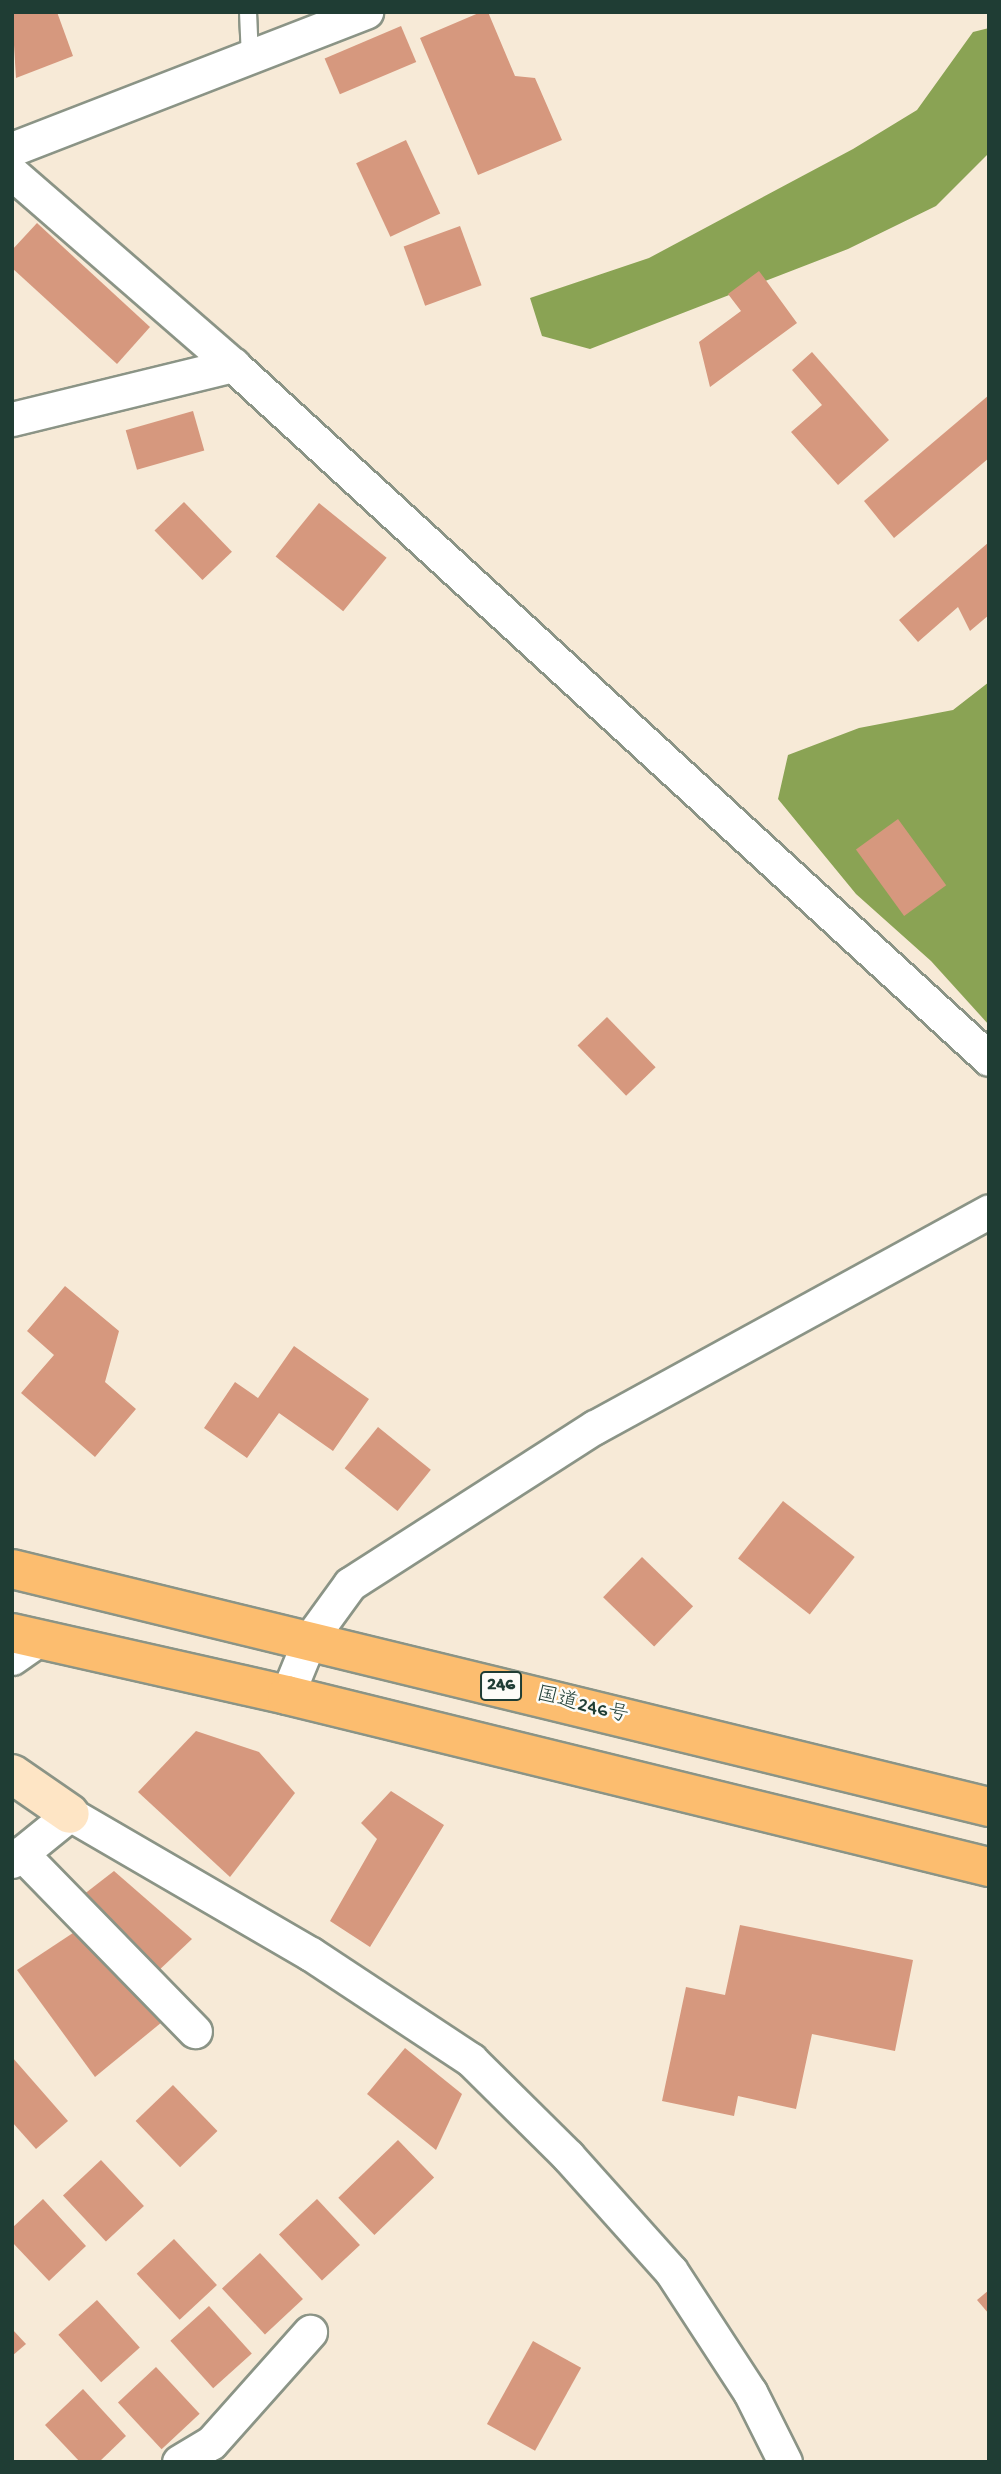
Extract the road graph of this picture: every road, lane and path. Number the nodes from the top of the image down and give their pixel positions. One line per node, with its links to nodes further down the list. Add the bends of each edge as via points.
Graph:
1 (248, 12): 3 (lane)
2 (366, 12): 3 (street)
3 (250, 57): 4 (street)
4 (12, 149)
5 (12, 173): 6 (street)
6 (233, 365): 7 (street); 8 (street)
7 (12, 419)
8 (989, 1059)
9 (989, 1211): 11 (street, via 595,1427 350,1584)
10 (12, 1569): 11 (highway, 国道246号 / 246)
11 (310, 1639): 13 (street); 15 (highway, 国道246号 / 246)
12 (21, 1644): 13 (highway)
13 (287, 1695): 18 (highway)
14 (12, 1774): 16 (street)
15 (989, 1807)
16 (70, 1814): 17 (street); 22 (street, via 311,1954 471,2060 568,2155 671,2272 750,2392)
17 (17, 1857): 19 (street)
18 (989, 1867)
19 (195, 2031)
20 (310, 2332): 21 (street, via 211,2443)
21 (179, 2462)
22 (785, 2462)

